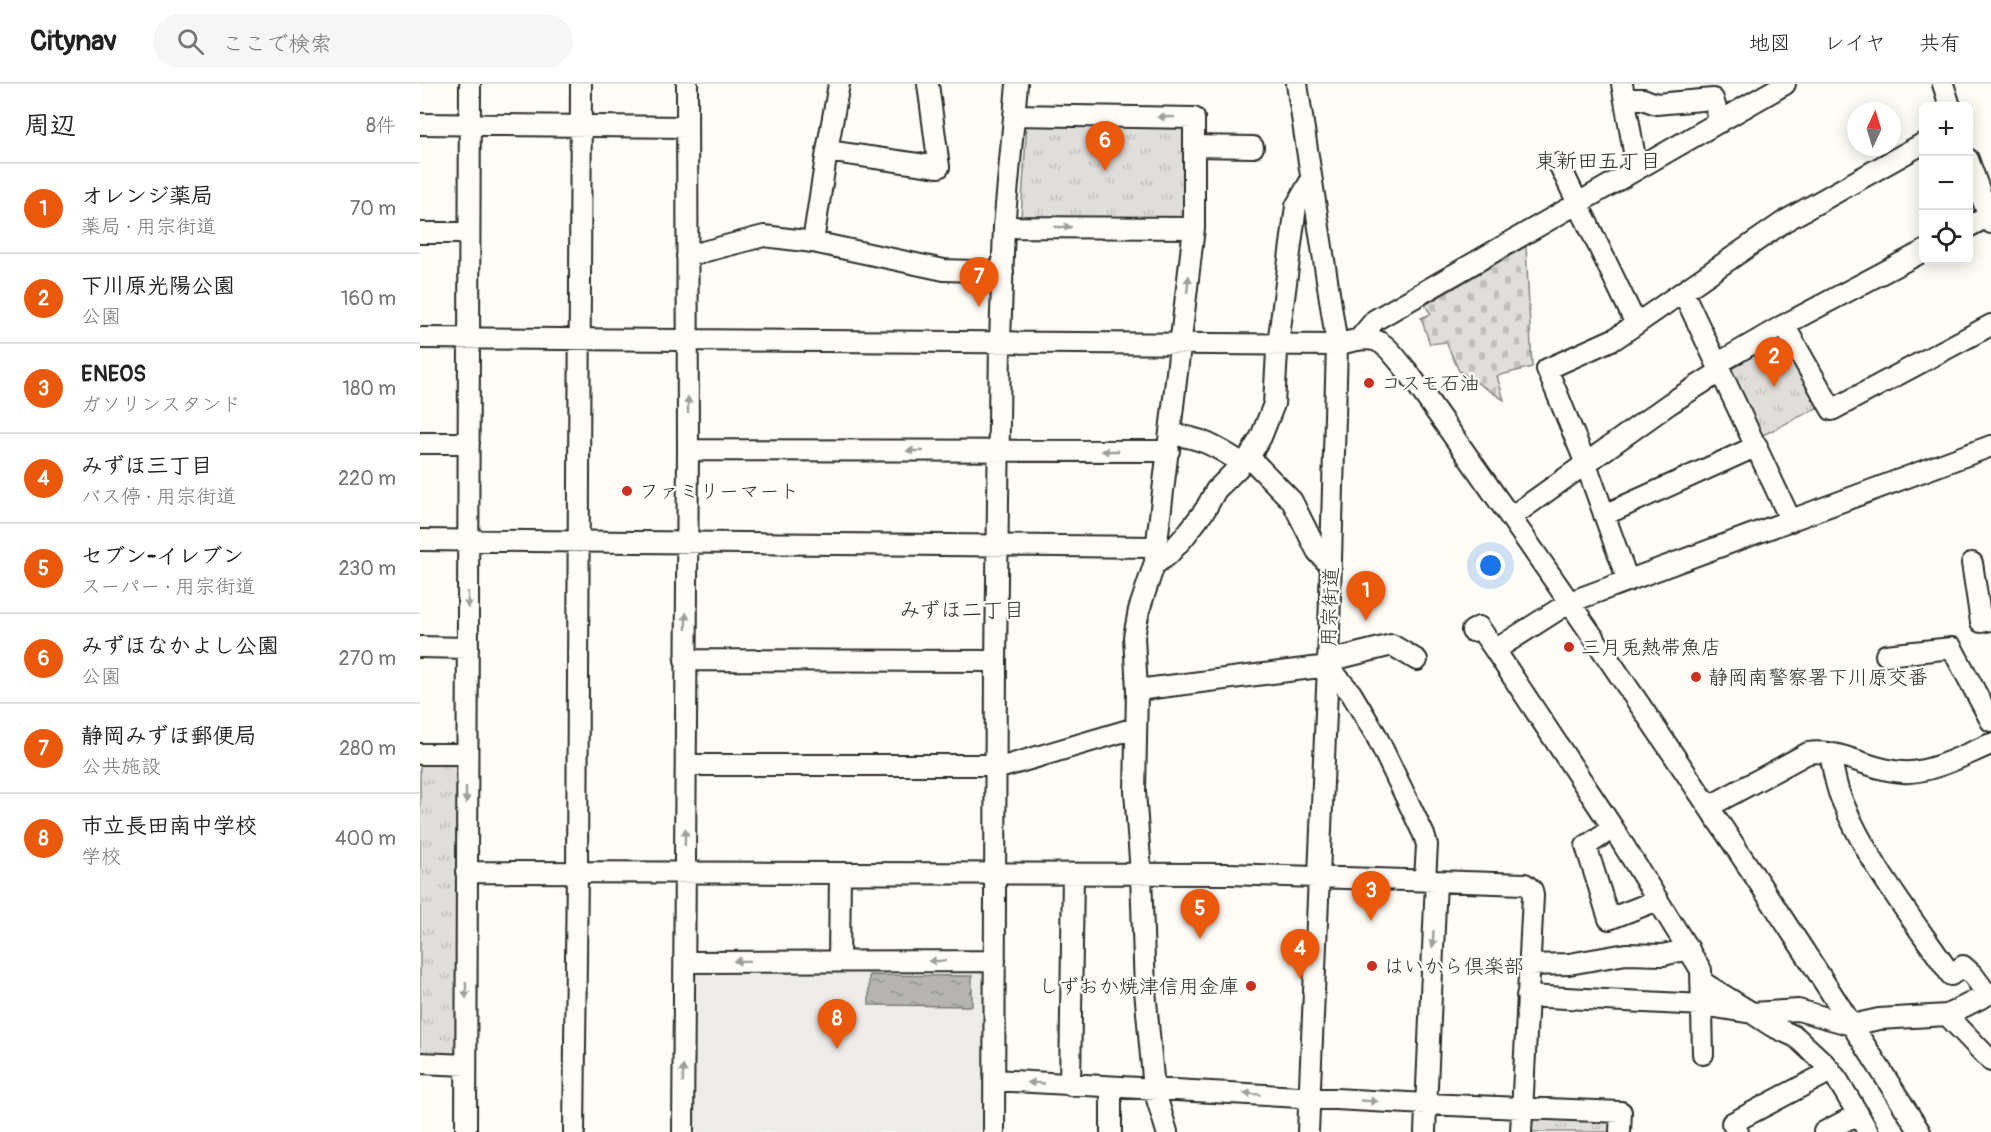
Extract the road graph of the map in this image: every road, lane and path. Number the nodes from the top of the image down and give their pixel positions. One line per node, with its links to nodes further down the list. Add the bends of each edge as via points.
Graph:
1 (470, 84): 15 (street)
2 (580, 84): 16 (street)
3 (687, 84): 17 (street)
4 (839, 84): 21 (street)
5 (928, 84): 21 (street, via 939,167)
6 (1017, 84): 12 (street)
7 (1785, 84): 13 (street)
8 (1942, 84): 11 (street)
9 (1302, 85): 25 (street, 用宗街道)
10 (1623, 92): 13 (street, via 1656,104 1713,99); 23 (street)
11 (1949, 102)
12 (1015, 115): 19 (street, one-way to 12, via 1194,118); 29 (street)
13 (1720, 122): 23 (street)
14 (420, 124): 15 (street)
15 (469, 125): 16 (street); 32 (street)
16 (580, 127): 17 (street); 43 (street)
17 (686, 127): 35 (street)
18 (1919, 145): 37 (street, via 1785,221)
19 (1194, 146): 20 (street); 30 (street)
20 (1253, 147)
21 (827, 151): 33 (street)
22 (1559, 164): 26 (street)
23 (1637, 169): 26 (street)
24 (1973, 173): 27 (street)
25 (1311, 180): 48 (street, via 1296,206); 49 (street, 用宗街道)
26 (1577, 202): 38 (street); 44 (street, via 1375,320)
27 (1990, 219): 28 (street)
28 (1973, 225)
29 (1004, 227): 30 (street, one-way to 30); 36 (street)
30 (1194, 228): 47 (street, one-way to 30)
31 (420, 233): 32 (street)
32 (469, 233): 42 (street)
33 (813, 242): 35 (street, via 764,237); 36 (street, via 944,270)
34 (1919, 253): 39 (street)
35 (687, 256): 45 (street)
36 (1003, 272): 46 (street)
37 (1683, 292): 38 (street); 50 (street)
38 (1636, 324): 59 (street, via 1616,338 1547,369)
39 (1784, 325): 40 (street, via 1832,410); 50 (street)
40 (1991, 325)
41 (420, 338): 42 (street)
42 (470, 338): 43 (street); 52 (street)
43 (578, 338): 45 (street); 65 (street)
44 (1360, 338): 49 (street); 61 (street, via 1385,346 1408,372)
45 (687, 339): 46 (street); 56 (street, one-way to 45)
46 (1000, 342): 47 (street); 57 (street)
47 (1181, 342): 48 (street); 53 (street)
48 (1278, 343): 49 (street); 58 (street, via 1274,404 1261,437)
49 (1337, 345): 70 (street, 用宗街道)
50 (1719, 367): 54 (street); 59 (street)
51 (420, 443): 52 (street)
52 (469, 443): 64 (street)
53 (1170, 443): 57 (street, one-way to 57); 58 (street, via 1199,439); 68 (street)
54 (1757, 446): 60 (street); 62 (street)
55 (1991, 446): 62 (street)
56 (688, 450): 57 (street, one-way to 56); 66 (street)
57 (1000, 451): 67 (street)
58 (1245, 460): 68 (street, via 1216,490 1206,510 1169,554); 70 (street, via 1292,501 1317,551)
59 (1586, 464): 60 (street); 61 (street)
60 (1604, 515): 71 (street)
61 (1511, 517): 72 (street)
62 (1791, 521): 71 (street)
63 (420, 540): 64 (street)
64 (468, 541): 65 (street); 76 (street, one-way to 76)
65 (579, 542): 66 (street); 95 (street)
66 (686, 542): 67 (street); 79 (street, one-way to 66)
67 (997, 544): 68 (street); 81 (street)
68 (1156, 556): 83 (street, via 1134,637)
69 (1972, 562): 73 (street, via 1981,622)
70 (1331, 567): 82 (street, 用宗街道)
71 (1628, 581): 72 (street)
72 (1570, 602): 77 (street); 92 (street)
73 (1991, 620)
74 (1472, 632): 77 (street, via 1479,627)
75 (420, 647): 76 (street)
76 (468, 648): 89 (street)
77 (1495, 650): 93 (street)
78 (1886, 656): 84 (street, via 1952,648)
79 (685, 660): 81 (street); 90 (street)
80 (1417, 660): 82 (street, via 1392,645)
81 (996, 661): 91 (street)
82 (1328, 664): 83 (street); 101 (street, 用宗街道); 102 (street, via 1376,735 1424,836)
83 (1137, 690): 85 (street)
84 (1991, 721)
85 (1135, 728): 91 (street); 100 (street)
86 (1991, 744): 87 (street, via 1915,772 1886,770)
87 (1830, 753): 92 (street, via 1808,753); 110 (street, via 1840,797 1879,870 1951,975 1963,966)
88 (420, 754): 89 (street)
89 (467, 754): 94 (street, one-way to 94)
90 (686, 765): 91 (street); 96 (street, one-way to 90)
91 (996, 767): 98 (street)
92 (1710, 806): 116 (street)
93 (1613, 828): 103 (street); 103 (street, via 1586,846 1609,919)
94 (466, 872): 95 (street); 121 (street, one-way to 121)
95 (577, 872): 96 (street); 132 (street)
96 (685, 873): 97 (street); 107 (street)
97 (840, 874): 98 (street); 105 (street)
98 (996, 874): 99 (street); 106 (street)
99 (1073, 874): 100 (street); 124 (street)
100 (1142, 874): 101 (street); 126 (street, via 1145,990)
101 (1318, 877): 102 (street); 127 (street, 用宗街道)
102 (1431, 881): 108 (street, via 1529,886 1533,896); 128 (street, one-way to 128)
103 (1658, 900): 104 (street)
104 (1689, 949): 108 (street, via 1569,964); 109 (street, via 1701,970)
105 (839, 960): 106 (street, one-way to 105); 107 (street, one-way to 107)
106 (995, 961): 123 (street)
107 (685, 962): 133 (street, one-way to 107)
108 (1528, 964): 111 (street)
109 (1702, 982): 112 (street); 114 (street)
110 (1989, 994): 115 (street)
111 (1527, 996): 112 (street); 129 (street)
112 (1703, 1005): 114 (street); 118 (street)
113 (1798, 1010): 114 (street); 116 (street); 117 (street)
114 (1752, 1013): 117 (street)
115 (1947, 1015): 116 (street, via 1879,1019); 119 (street)
116 (1852, 1025): 144 (street)
117 (1796, 1037): 122 (street)
118 (1703, 1054)
119 (1991, 1061)
120 (420, 1064): 121 (street)
121 (466, 1065): 131 (street)
122 (1830, 1071): 130 (street); 141 (street, via 1732,1123)
123 (994, 1080): 124 (street, one-way to 123); 134 (street)
124 (1070, 1085): 125 (street)
125 (1111, 1087): 126 (street); 135 (street)
126 (1154, 1089): 127 (street, one-way to 126); 136 (street)
127 (1310, 1098): 128 (street, one-way to 128); 137 (street, 用宗街道)
128 (1426, 1104): 129 (street); 138 (street)
129 (1522, 1107): 139 (street); 140 (street, via 1621,1112)
130 (1858, 1114): 142 (street); 143 (street)
131 (466, 1132)
132 (574, 1132)
133 (683, 1132)
134 (994, 1132)
135 (1111, 1132)
136 (1167, 1132)
137 (1308, 1132)
138 (1425, 1132)
139 (1521, 1132)
140 (1620, 1132)
141 (1738, 1132)
142 (1824, 1132)
143 (1868, 1132)
144 (1920, 1132)

